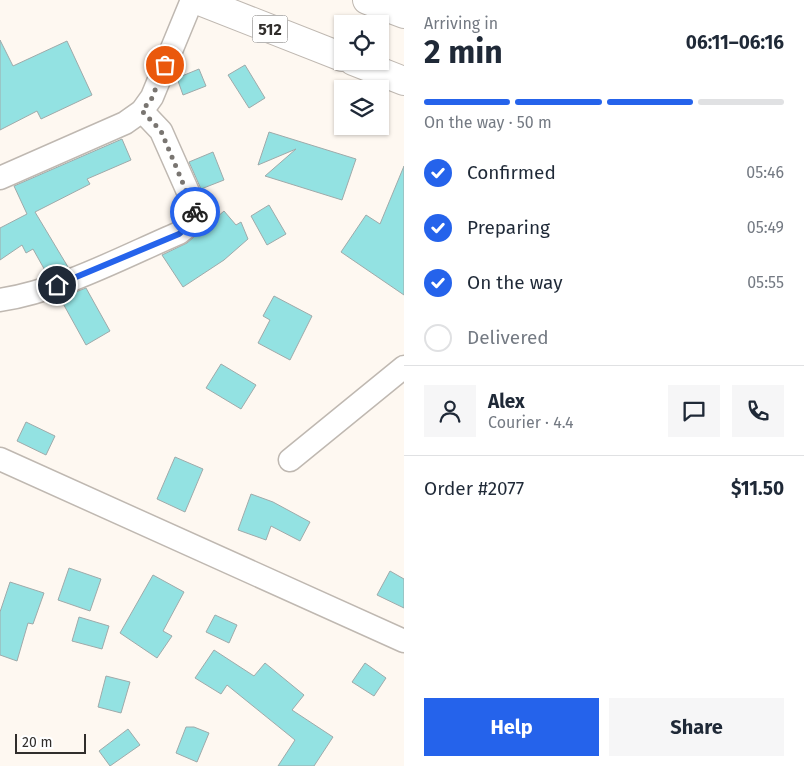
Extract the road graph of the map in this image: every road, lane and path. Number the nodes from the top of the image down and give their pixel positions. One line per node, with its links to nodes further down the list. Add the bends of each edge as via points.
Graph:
1 (192, 0): 8 (street, via 152,98)
2 (197, 0): 5 (main road, 512)
3 (367, 0): 4 (main road)
4 (404, 14)
5 (334, 54)
6 (376, 70): 7 (main road)
7 (404, 81)
8 (142, 111): 9 (street, via 125,123); 10 (street, via 161,131 196,210 194,221 179,234 57,285)
9 (0, 178)
10 (0, 300)
11 (404, 367): 13 (street)
12 (0, 459): 14 (street)
13 (290, 460)
14 (404, 641)

